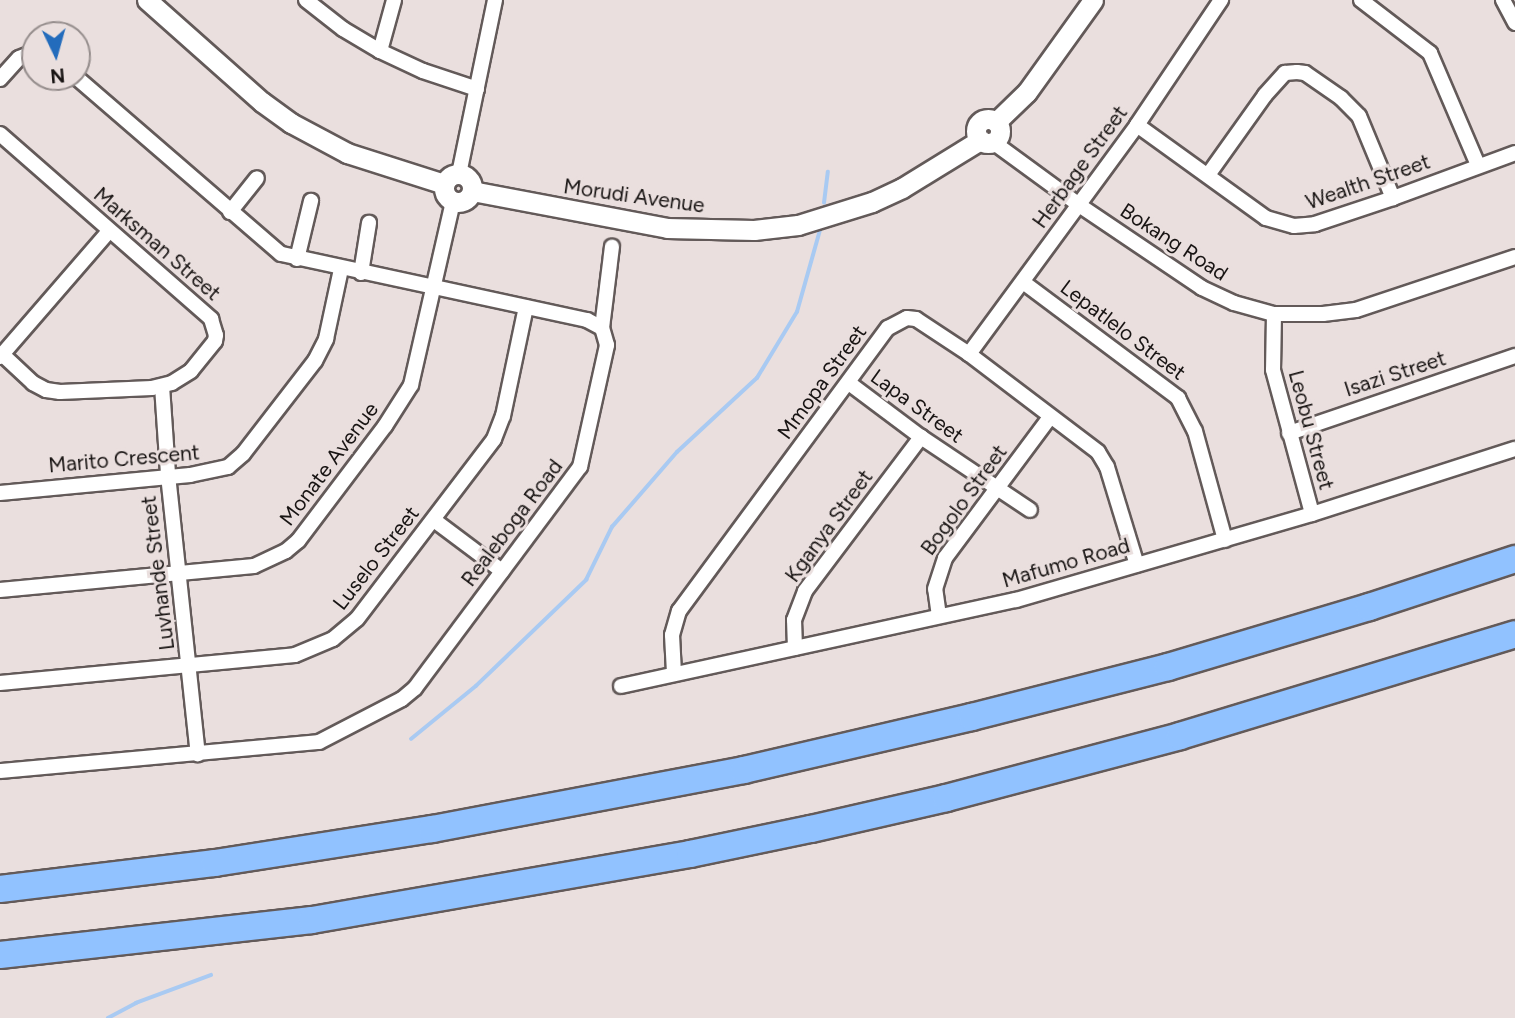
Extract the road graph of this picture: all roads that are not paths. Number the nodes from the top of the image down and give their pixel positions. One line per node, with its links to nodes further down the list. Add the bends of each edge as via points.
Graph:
1 (147, 0): 22 (street, via 291,123 358,157)
2 (306, 0): 10 (street)
3 (394, 0): 10 (street)
4 (495, 0): 13 (street)
5 (1093, 0): 17 (street, Morudi Avenue, via 1027,92 996,122 978,123 975,132)
6 (1221, 0): 15 (street, Herbage Street)
7 (1361, 0): 19 (street, via 1430,53)
8 (1503, 0): 9 (street)
9 (1515, 23)
10 (380, 51): 13 (street)
11 (21, 57): 12 (street)
12 (0, 79)
13 (477, 89): 22 (street)
14 (91, 90): 28 (street)
15 (1137, 125): 20 (street, Wealth Street); 27 (street, Herbage Street)
16 (0, 134): 30 (street, Marksman Street)
17 (987, 141): 23 (street, Morudi Avenue, via 872,202 798,225 754,230 667,228); 27 (street, Bokang Road)
18 (1515, 153): 19 (street, Wealth Street)
19 (1478, 165): 24 (street, Wealth Street)
20 (1208, 175): 24 (street, Wealth Street, via 1266,218 1294,226 1315,224); 24 (street, via 1265,95 1285,74 1297,72 1341,98 1359,116)
21 (257, 178): 28 (street)
22 (452, 179): 23 (street, via 468,178); 26 (street, via 445,195)
23 (472, 191): 26 (street, via 465,201)
24 (1393, 198)
25 (311, 201): 33 (street)
26 (453, 202): 37 (street, Monate Avenue)
27 (1079, 205): 36 (street, Herbage Street); 39 (street, Bokang Road, via 1215,295)
28 (230, 212): 33 (street, via 270,248)
29 (369, 223): 35 (street)
30 (109, 231): 42 (street); 45 (street, Marksman Street, via 214,325 215,341 196,366)
31 (612, 247): 40 (street, Realeboga Road)
32 (1515, 257): 39 (street, Bokang Road, via 1356,310)
33 (297, 259): 34 (street)
34 (341, 269): 35 (street); 50 (street, Marito Crescent, via 321,350 243,454 213,472)
35 (361, 273): 37 (street)
36 (1023, 282): 41 (street, Herbage Street); 56 (street, Lepatlelo Street, via 1178,398 1195,431)
37 (435, 288): 38 (street); 60 (street, Monate Avenue, via 417,368 403,401 298,541 254,566)
38 (526, 307): 40 (street, via 587,320); 55 (street, Luselo Street, via 499,428)
39 (1274, 314): 47 (street, Leobu Street, via 1272,365)
40 (601, 328): 59 (street, Realeboga Road, via 607,345 583,462)
41 (969, 354): 44 (street, Mmopa Street, via 916,319 906,318 888,328); 46 (street, Mmopa Street)
42 (1, 355): 45 (street, Marksman Street, via 33,383 60,393)
43 (1515, 356): 47 (street, Isazi Street)
44 (849, 383): 48 (street, Lapa Street); 66 (street, Mmopa Street, via 679,611 671,635)
45 (162, 386): 50 (street, Luvhande Street)
46 (1050, 416): 51 (street, Bogolo Street); 58 (street, Mmopa Street, via 1102,457)
47 (1289, 433): 54 (street, Leobu Street)
48 (921, 437): 51 (street, Lapa Street); 64 (street, Kganya Street, via 799,603)
49 (1515, 449): 54 (street, Mafumo Road)
50 (168, 475): 52 (street, Marito Crescent); 60 (street, Luvhande Street)
51 (999, 487): 53 (street, Lapa Street); 62 (street, Bogolo Street, via 939,569 935,589)
52 (0, 492)
53 (1030, 510)
54 (1312, 514): 56 (street, Mafumo Road)
55 (434, 520): 59 (street); 65 (street, Luselo Street, via 357,619 333,639 295,655)
56 (1225, 540): 58 (street, Mafumo Road)
57 (1515, 559): 71 (highway, via 1168,667 744,770 432,829 215,863)
58 (1137, 565): 62 (street, Mafumo Road, via 1016,600)
59 (502, 571): 69 (street, Realeboga Road, via 402,699 319,741)
60 (178, 573): 61 (street, Monate Avenue); 65 (street, Luvhande Street)
61 (0, 590)
62 (939, 616): 64 (street, Mafumo Road)
63 (1515, 634): 72 (highway, via 1180,736 811,829 313,920)
64 (795, 648): 66 (street, Mafumo Road)
65 (190, 666): 67 (street, Luselo Street); 69 (street, Luvhande Street)
66 (674, 673): 68 (street, Mafumo Road)
67 (0, 683)
68 (621, 687)
69 (198, 754): 70 (street, Realeboga Road)
70 (0, 771)
71 (0, 889)
72 (0, 955)

